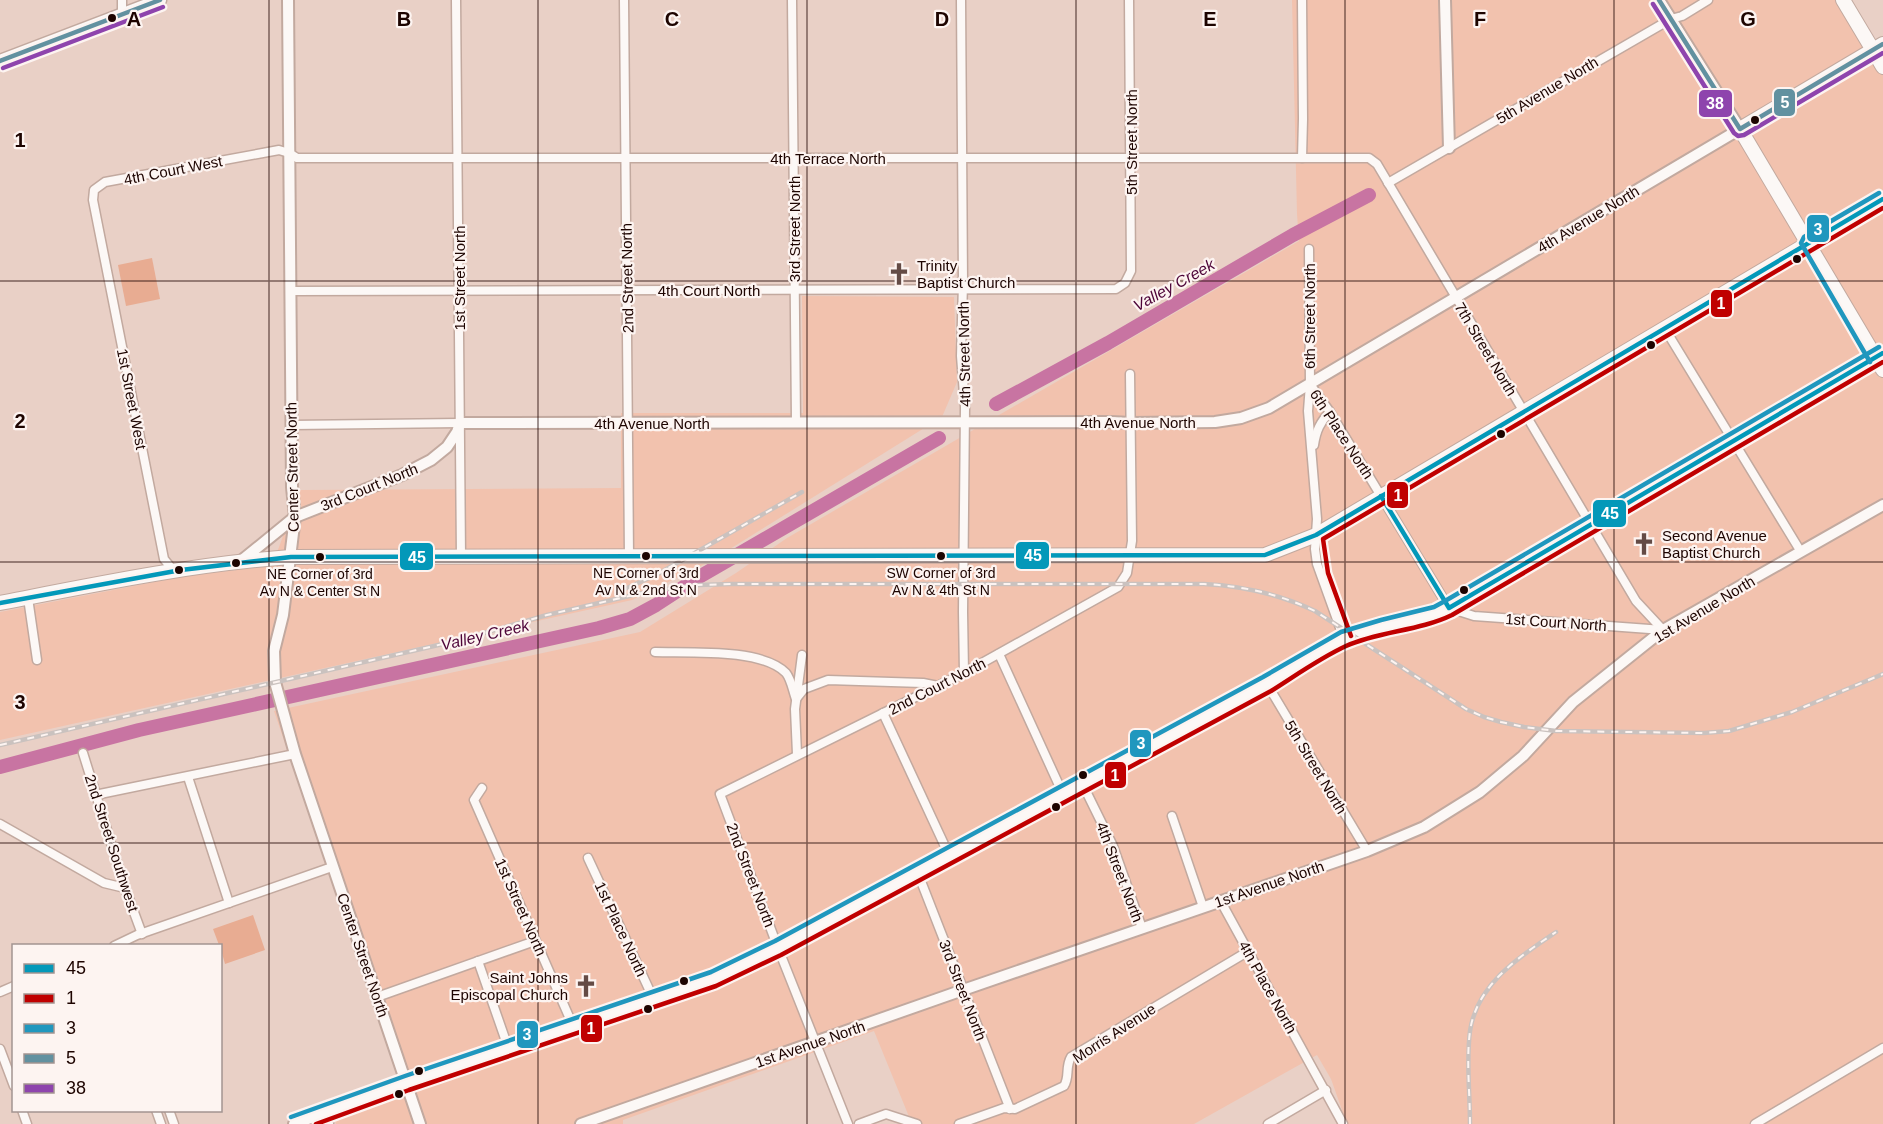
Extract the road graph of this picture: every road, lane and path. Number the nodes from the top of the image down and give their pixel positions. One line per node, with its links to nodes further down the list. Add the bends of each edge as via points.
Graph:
1 (122, 0): 14 (street)
2 (160, 0): 14 (main road)
3 (288, 0): 21 (street, Center Street North)
4 (456, 0): 22 (street, 1st Street North)
5 (624, 0): 23 (street, 2nd Street North)
6 (792, 0): 24 (street, 3rd Street North)
7 (961, 0): 25 (street, 4th Street North)
8 (1129, 0): 26 (street, 5th Street North)
9 (1302, 0): 27 (street)
10 (1445, 0): 20 (street)
11 (1659, 0): 15 (street)
12 (1708, 0): 15 (street, 5th Avenue North)
13 (1843, 0): 16 (main road)
14 (122, 13): 17 (main road)
15 (1671, 19): 19 (street); 20 (street, 5th Avenue North)
16 (1878, 47): 18 (main road); 19 (main road, 4th Avenue North)
17 (0, 61)
18 (1883, 67)
19 (1740, 129): 32 (main road); 40 (street, 4th Avenue North)
20 (1449, 148): 29 (street, 5th Avenue North)
21 (289, 153): 22 (street, 4th Terrace North, via 297,158); 31 (street, 4th Court West, via 279,150 105,183 94,190); 38 (street, Center Street North)
22 (458, 158): 23 (street, 4th Terrace North); 39 (street, 1st Street North)
23 (626, 158): 24 (street, 4th Terrace North); 35 (street, 2nd Street North)
24 (793, 158): 25 (street, 4th Terrace North); 36 (street, 3rd Street North)
25 (962, 158): 26 (street, 4th Terrace North); 37 (street, 4th Street North)
26 (1131, 158): 27 (street, 4th Terrace North); 34 (street, 5th Street North, via 1131,271)
27 (1302, 158): 28 (street, 4th Terrace North)
28 (1369, 158): 29 (street, 7th Street North)
29 (1388, 183): 40 (street, 7th Street North)
30 (1883, 199): 32 (main road)
31 (98, 225): 67 (street, 1st Street West, via 164,560)
32 (1808, 243): 41 (main road); 42 (main road)
33 (1309, 249): 44 (street, 6th Street North)
34 (1125, 283): 37 (street, 4th Court North, via 1116,290)
35 (627, 290): 36 (street, 4th Court North); 39 (street, 4th Court North); 47 (street, 2nd Street North)
36 (795, 290): 37 (street, 4th Court North); 48 (street, 3rd Street North)
37 (962, 290): 50 (street, 4th Street North)
38 (290, 291): 39 (street, 4th Court North); 52 (street, Center Street North)
39 (459, 291): 49 (street, 1st Street North)
40 (1456, 297): 44 (street, 4th Avenue North); 45 (street, 7th Street North)
41 (1665, 328): 45 (main road); 53 (street)
42 (1881, 360): 53 (street)
43 (1130, 374): 51 (street)
44 (1310, 384): 46 (street, 6th Place North); 51 (street, 4th Avenue North, via 1269,408 1241,418); 54 (street, 6th Street North)
45 (1524, 411): 55 (main road); 58 (street, 7th Street North)
46 (1330, 412): 54 (street, 6th Street North, via 1316,432); 55 (street, 6th Place North)
47 (628, 422): 48 (street, 4th Avenue North); 49 (street, 4th Avenue North); 63 (street, 2nd Street North)
48 (796, 422): 50 (street, 4th Avenue North)
49 (460, 423): 52 (street, 4th Avenue North); 57 (street, 3rd Court North, via 447,447 420,467); 65 (street, 1st Street North)
50 (965, 423): 51 (street, 4th Avenue North); 61 (street, 4th Street North)
51 (1131, 423): 62 (street)
52 (292, 425): 57 (street, Center Street North)
53 (1734, 441): 58 (street); 60 (street)
54 (1312, 454): 59 (street, 6th Street North)
55 (1382, 496): 59 (main road); 70 (street, 6th Place North)
56 (1883, 505): 60 (street, 1st Avenue North)
57 (295, 518): 64 (street, Center Street North); 66 (street, 3rd Court North)
58 (1591, 525): 70 (street); 71 (street, 7th Street North, via 1636,601)
59 (1316, 535): 62 (main road, via 1265,555); 72 (street, 6th Street North, via 1317,564)
60 (1801, 552): 71 (street, 1st Avenue North)
61 (964, 555): 62 (main road); 63 (main road); 77 (street, 4th Street North)
62 (1131, 555): 74 (street, 2nd Court North, via 1127,573 1118,587)
63 (629, 556): 65 (main road)
64 (291, 557): 65 (main road); 66 (main road); 83 (street, Center Street North, via 274,651 276,687)
65 (461, 557)
66 (241, 561): 67 (main road)
67 (173, 570): 68 (main road)
68 (28, 597): 69 (main road); 76 (street)
69 (0, 603)
70 (1449, 608): 71 (street, 1st Court North, via 1474,616); 72 (street)
71 (1663, 630): 93 (street, 1st Avenue North, via 1573,702 1523,756 1480,792 1424,827)
72 (1344, 639): 78 (street)
73 (656, 652): 80 (street, via 730,654 769,661 787,674)
74 (999, 654): 77 (street, 2nd Court North); 89 (street)
75 (802, 655): 80 (street)
76 (38, 660)
77 (964, 673): 79 (street, 2nd Court North)
78 (1267, 684): 86 (street); 93 (street, 5th Street North)
79 (938, 686): 80 (street, via 828,680 804,689); 81 (street, 2nd Court North)
80 (796, 699): 84 (street)
81 (883, 713): 84 (street, 2nd Court North); 94 (street)
82 (83, 753): 90 (street, 2nd Street Southwest)
83 (295, 754): 85 (street); 96 (street, Center Street North)
84 (797, 754): 88 (street, 2nd Court North)
85 (188, 777): 90 (street); 100 (street)
86 (1082, 783): 89 (street); 102 (street, 4th Street North, via 1113,846)
87 (482, 788): 104 (street, 1st Street North, via 474,800)
88 (720, 794): 106 (street, 2nd Street North)
89 (1063, 794): 94 (street)
90 (95, 795): 98 (street, 2nd Street Southwest)
91 (1172, 816): 101 (street)
92 (0, 824): 98 (street, via 104,883)
93 (1367, 851): 99 (street, 1st Avenue North)
94 (949, 855): 97 (street)
95 (588, 858): 111 (street, 1st Place North)
96 (332, 867): 100 (street); 110 (street, Center Street North)
97 (917, 871): 106 (street); 109 (street, 3rd Street North)
98 (125, 888): 103 (street, 2nd Street Southwest)
99 (1220, 900): 101 (street, 1st Avenue North); 107 (street, 4th Place North)
100 (229, 903): 103 (street)
101 (1203, 907): 102 (street, 1st Avenue North)
102 (1142, 928): 109 (street, 1st Avenue North)
103 (142, 934): 105 (street)
104 (535, 941): 108 (street); 112 (street, 1st Street North)
105 (117, 944)
106 (778, 948): 111 (street, via 714,979); 113 (street, 2nd Street North)
107 (1247, 952): 119 (street, 4th Place North); 120 (street, Morris Avenue, via 1071,1057 1064,1086)
108 (478, 961): 110 (street); 116 (street)
109 (963, 990): 113 (street, 1st Avenue North); 120 (street, 3rd Street North)
110 (377, 997): 118 (street, Center Street North)
111 (654, 1000): 112 (street)
112 (574, 1028): 116 (street)
113 (815, 1042): 124 (street, 1st Avenue North); 125 (street, 2nd Street North)
114 (1883, 1048): 131 (street)
115 (0, 1049): 117 (street)
116 (509, 1050): 118 (street)
117 (12, 1081)
118 (407, 1083): 121 (street); 123 (street, Center Street North)
119 (1326, 1090): 129 (street); 130 (street, 4th Place North)
120 (1010, 1109): 128 (street, Morris Avenue)
121 (327, 1118): 122 (street)
122 (294, 1124)
123 (420, 1124)
124 (581, 1124)
125 (848, 1124)
126 (859, 1124): 127 (street, via 886,1114)
127 (917, 1124)
128 (959, 1124)
129 (1268, 1124)
130 (1343, 1124)
131 (1755, 1124)

